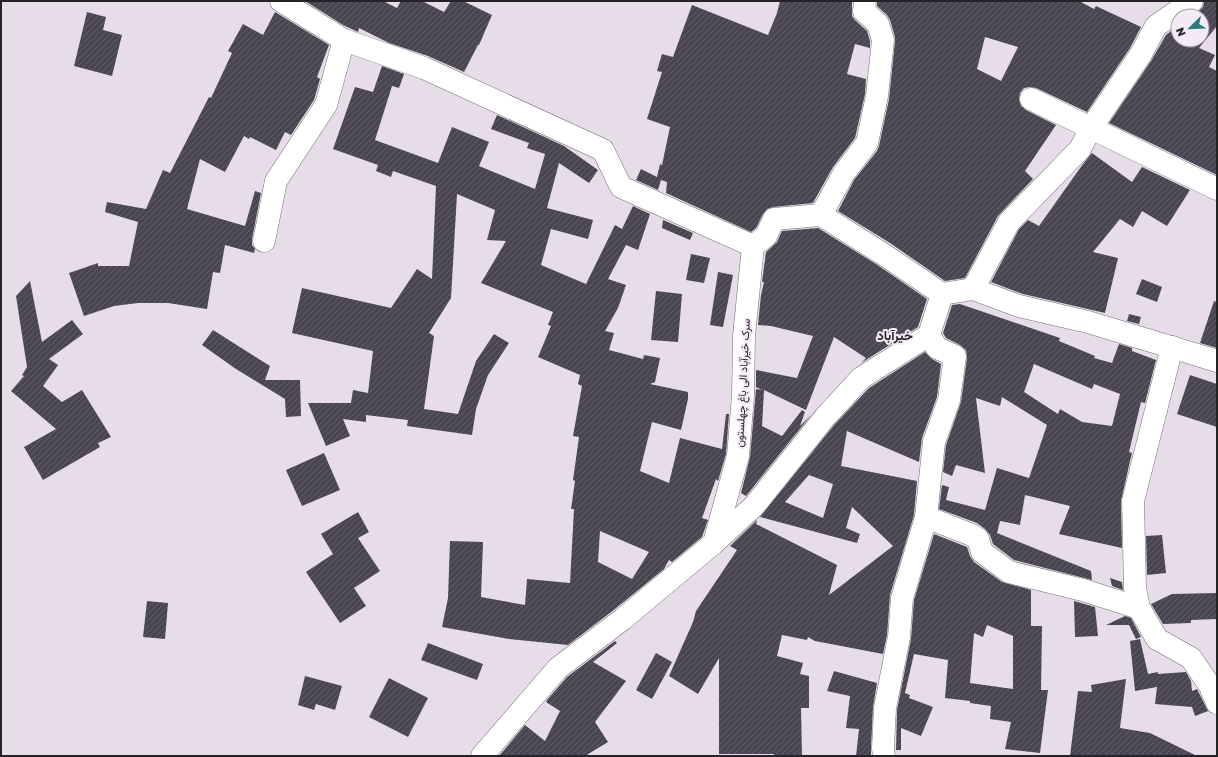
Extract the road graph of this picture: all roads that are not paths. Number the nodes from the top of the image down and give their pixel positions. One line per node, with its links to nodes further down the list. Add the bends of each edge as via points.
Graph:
1 (281, 1): 4 (street)
2 (864, 1): 8 (street, via 864,11 878,24 883,40 877,96 867,142 844,173)
3 (1192, 1): 6 (street, via 1156,26)
4 (344, 40): 9 (street, via 326,105 276,181); 10 (street, via 424,68 603,150 621,187)
5 (1031, 98): 6 (street)
6 (1091, 128): 7 (street); 11 (street, via 1080,149 1009,222)
7 (1217, 189)
8 (821, 215): 10 (street, via 774,219 766,236); 12 (street)
9 (264, 241)
10 (753, 246): 17 (street, سرک خیرآباد الی باغ چهلستون, via 744,336 738,456)
11 (973, 289): 12 (street); 14 (street, via 1020,306 1088,322)
12 (942, 294): 13 (street)
13 (929, 335): 16 (street, via 937,348 955,356 949,400 934,442); 17 (street, via 861,378 826,416 754,506)
14 (1172, 347): 15 (street); 18 (street, via 1133,501 1135,588)
15 (1217, 361)
16 (926, 517): 18 (street, via 972,535 978,540 982,552 1009,572 1083,590); 21 (street, via 902,598 899,637 885,708)
17 (714, 543): 20 (street, via 623,619 558,668)
18 (1139, 608): 19 (street, via 1157,638 1192,658 1210,686)
19 (1217, 703)
20 (482, 756)
21 (884, 756)

